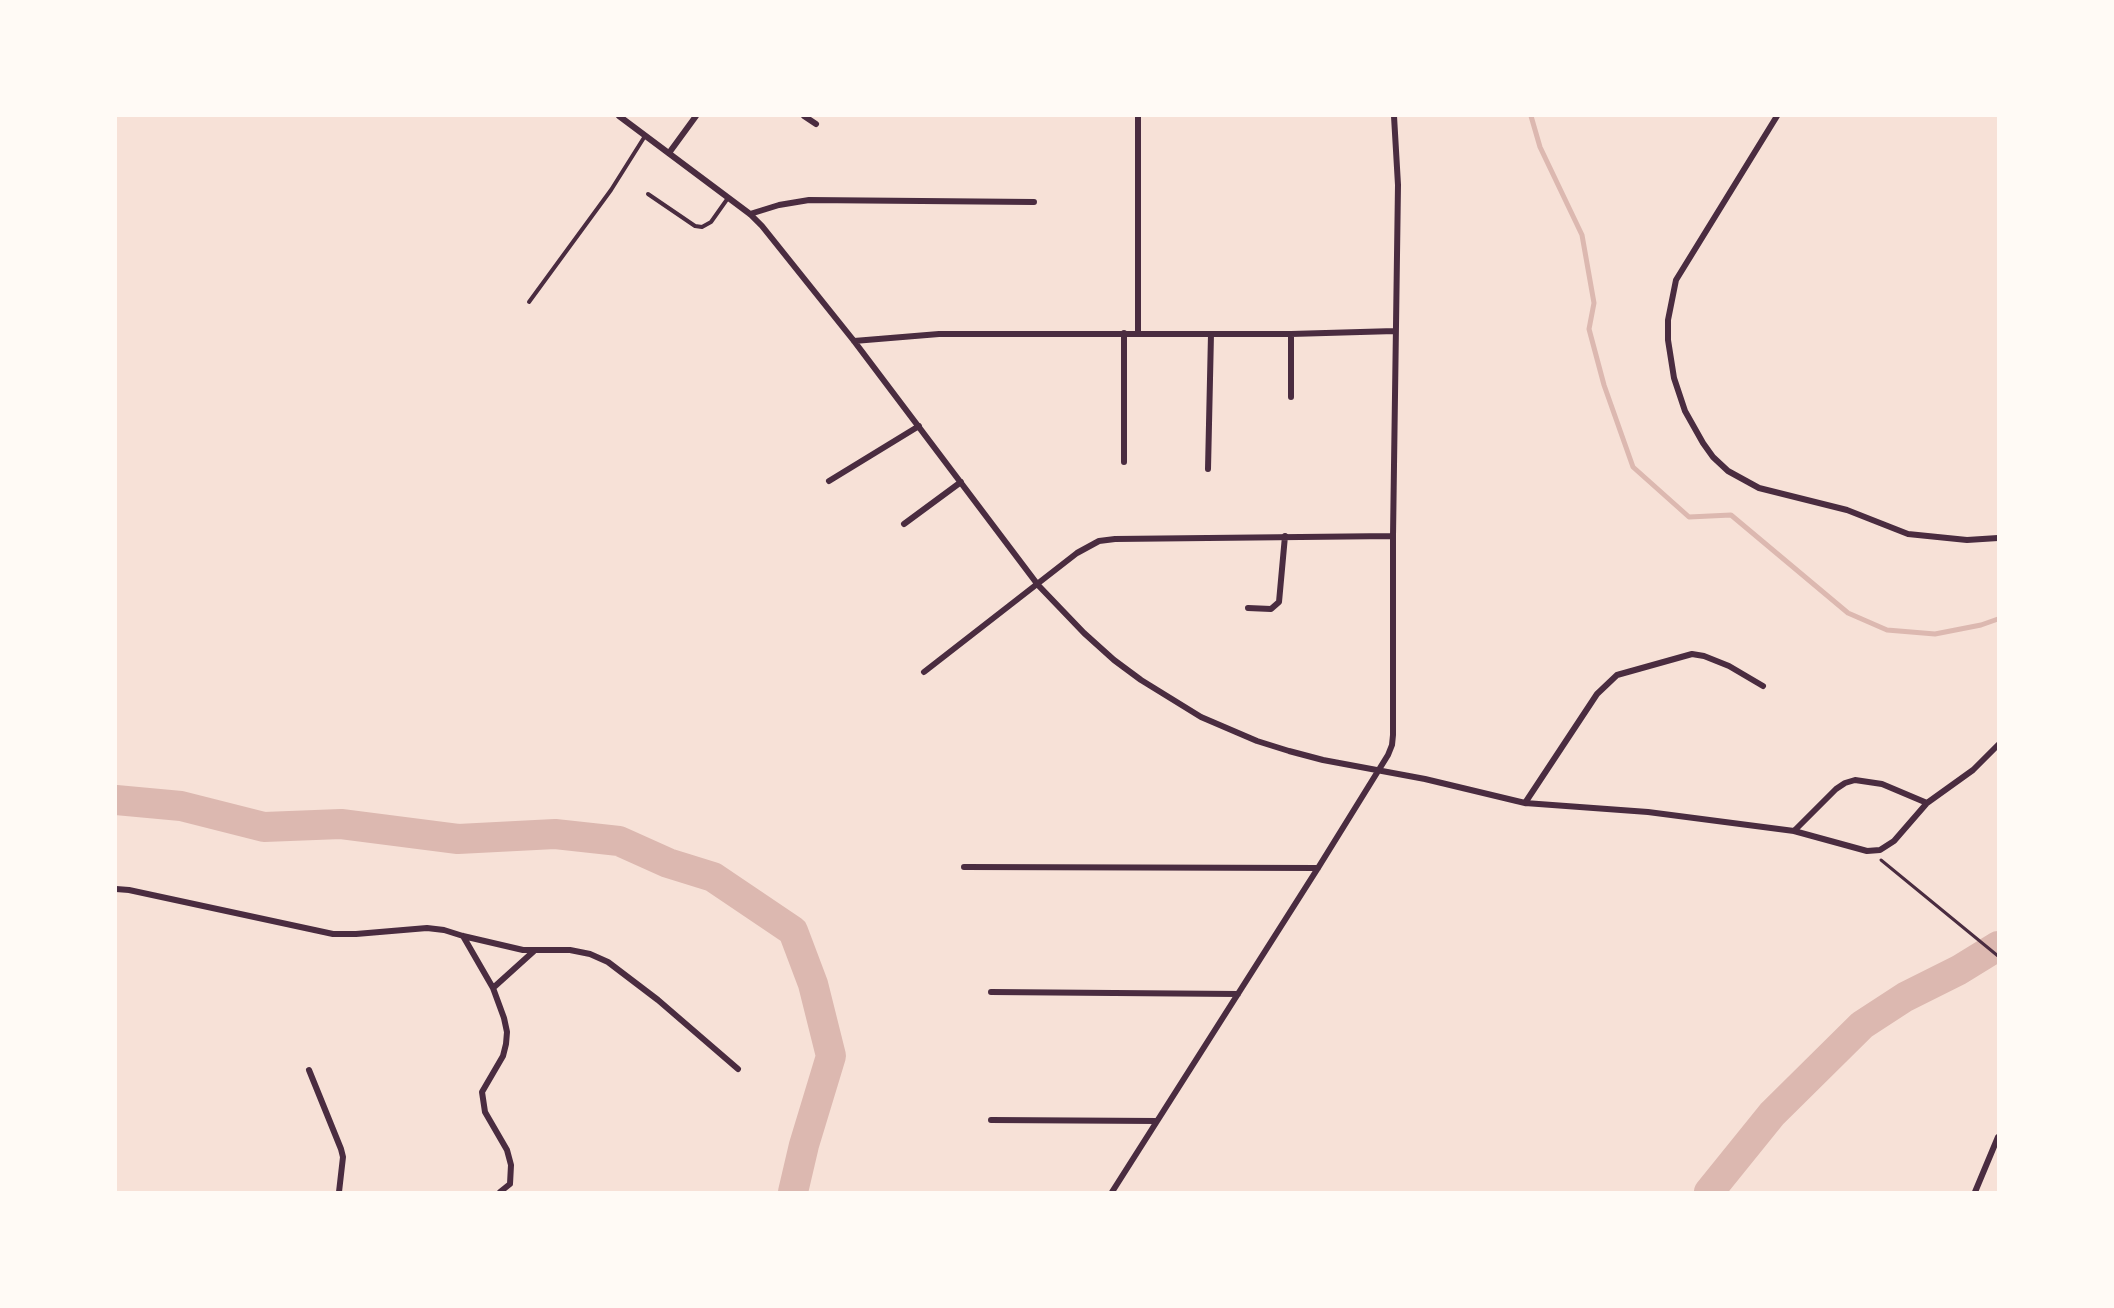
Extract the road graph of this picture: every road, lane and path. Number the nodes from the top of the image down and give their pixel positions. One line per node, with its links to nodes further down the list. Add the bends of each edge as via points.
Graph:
1 (619, 116): 8 (street)
2 (696, 116): 9 (street)
3 (804, 116): 7 (street)
4 (1138, 116): 17 (street)
5 (1394, 116): 15 (street, via 1398,185)
6 (1777, 116): 30 (street, via 1676,280 1668,340 1674,378 1685,411 1713,457 1728,471 1759,488 1847,510 1908,534 1967,540)
7 (816, 124)
8 (646, 135): 9 (street); 14 (lane)
9 (669, 153): 11 (street)
10 (648, 194): 11 (lane, via 702,227 711,222)
11 (729, 198): 13 (street)
12 (1034, 202): 13 (street, via 809,200)
13 (750, 214): 20 (street)
14 (529, 302)
15 (1395, 331): 19 (street); 29 (street)
16 (1124, 333): 17 (street); 20 (street, via 939,334); 23 (street)
17 (1138, 333): 18 (street)
18 (1211, 334): 19 (street); 24 (street)
19 (1291, 334): 21 (street)
20 (854, 341): 22 (street)
21 (1291, 397)
22 (919, 426): 25 (street); 26 (street)
23 (1124, 462)
24 (1208, 469)
25 (830, 481)
26 (961, 482): 27 (street); 31 (street)
27 (904, 524)
28 (1285, 536): 29 (street); 31 (street, via 1099,541 1077,553); 32 (street, via 1279,602 1271,609)
29 (1393, 536): 36 (street, via 1393,735)
30 (1998, 538)
31 (1038, 585): 33 (street); 36 (street, via 1114,660 1201,717 1290,751)
32 (1248, 608)
33 (924, 672)
34 (1763, 686): 37 (street, via 1729,666 1692,654 1617,675 1597,694)
35 (1998, 745): 38 (street, via 1973,771)
36 (1379, 769): 37 (street); 42 (street)
37 (1525, 803): 39 (street, via 1638,811)
38 (1927, 803): 39 (street, via 1882,783 1855,780 1836,789); 40 (street, via 1894,841 1880,850)
39 (1794, 831): 40 (street)
40 (1867, 850): 46 (path)
41 (964, 867): 42 (street)
42 (1318, 868): 49 (street)
43 (116, 889): 44 (street, via 333,934 427,928)
44 (463, 936): 45 (street); 47 (street)
45 (534, 951): 47 (street); 50 (street, via 570,950 608,962)
46 (1998, 956)
47 (493, 988): 56 (street, via 504,1018 506,1044 485,1084 482,1100 511,1166 510,1184)
48 (991, 992): 49 (street)
49 (1238, 994): 53 (street)
50 (738, 1069)
51 (309, 1070): 55 (street, via 343,1157)
52 (991, 1120): 53 (street)
53 (1157, 1121): 57 (street)
54 (1998, 1137): 58 (street)
55 (339, 1192)
56 (500, 1192)
57 (1112, 1192)
58 (1975, 1192)

